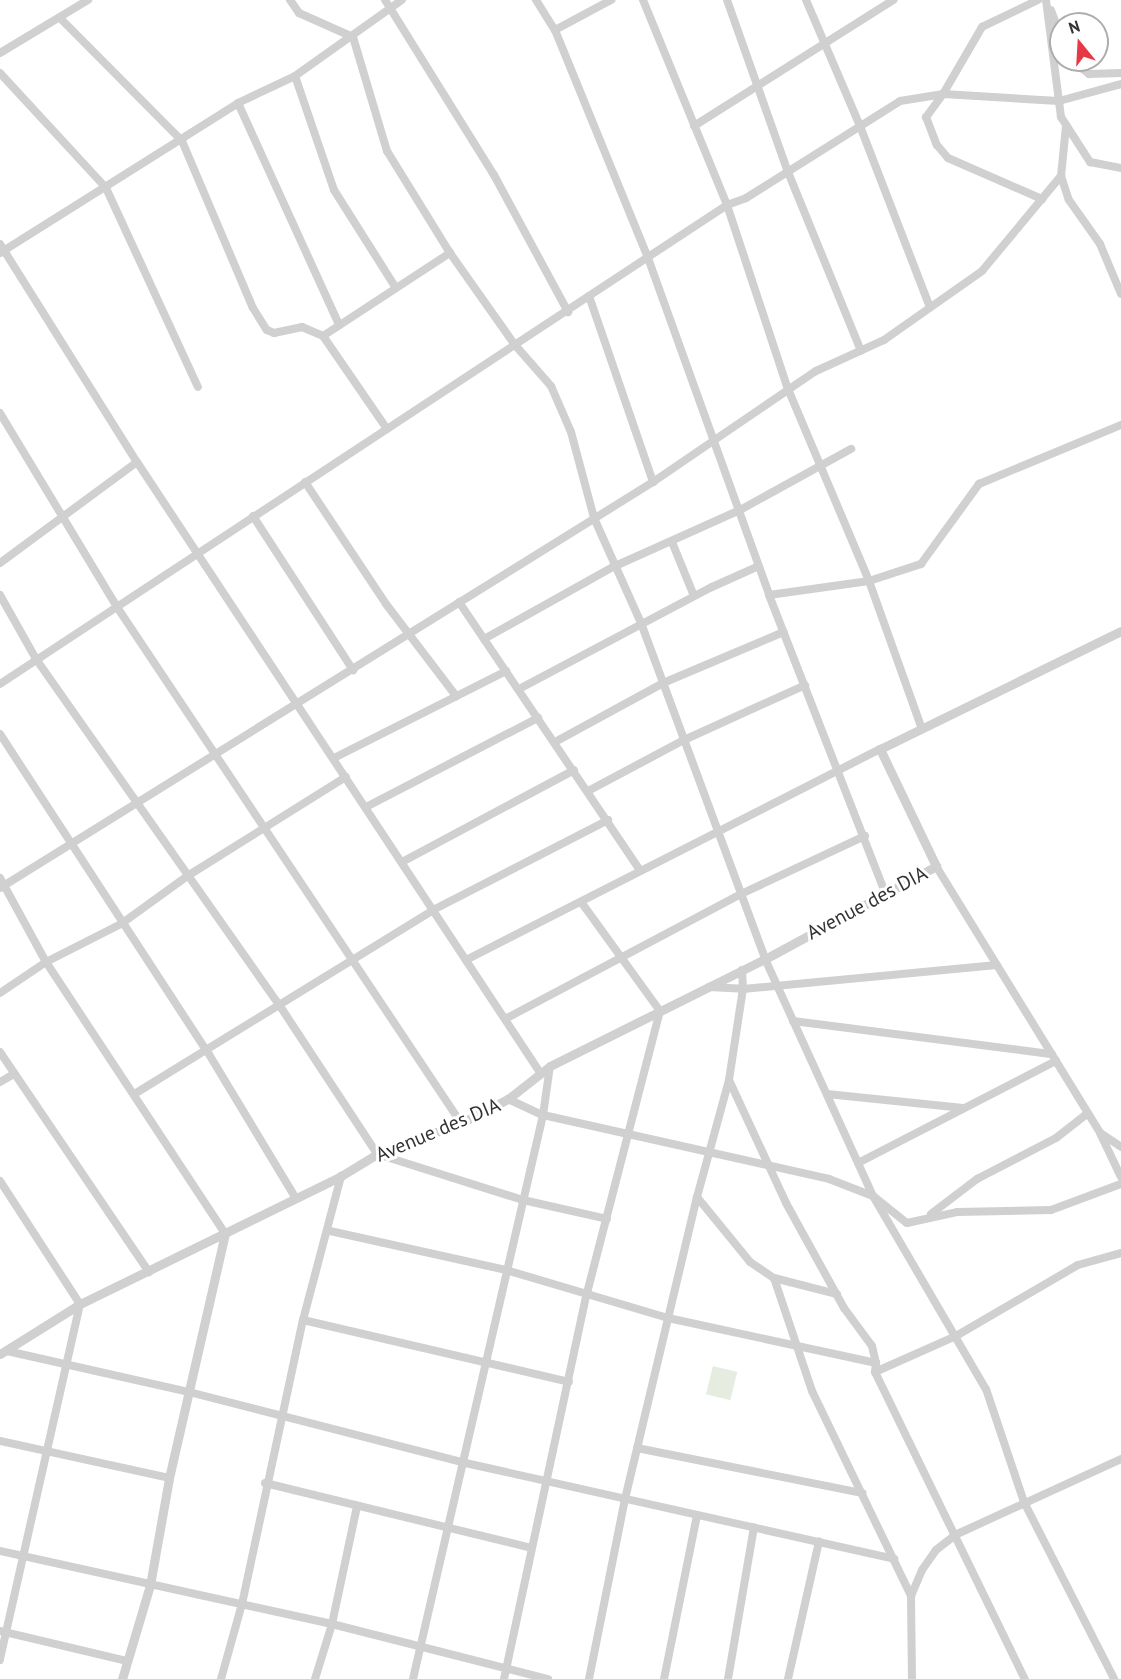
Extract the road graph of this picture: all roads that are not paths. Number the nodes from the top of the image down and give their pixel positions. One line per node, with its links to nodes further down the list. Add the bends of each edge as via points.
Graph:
1 (88, 0): 13 (street)
2 (290, 0): 15 (street, via 299,14)
3 (402, 0): 12 (street)
4 (536, 0): 14 (street)
5 (611, 0): 14 (street)
6 (643, 0): 27 (street)
7 (727, 0): 23 (street)
8 (806, 0): 16 (street)
9 (893, 0): 16 (street)
10 (1038, 0): 24 (street, via 982,27)
11 (1046, 0): 25 (street)
12 (386, 3): 15 (street); 44 (street, via 494,175)
13 (60, 18): 17 (street); 30 (street)
14 (555, 30): 39 (street)
15 (353, 37): 21 (street); 38 (street, via 387,151)
16 (824, 45): 23 (street); 28 (street)
17 (0, 53)
18 (1086, 72): 20 (street)
19 (0, 73): 34 (street)
20 (1121, 73)
21 (295, 76): 26 (street); 40 (street, via 334,190)
22 (1121, 84): 25 (street)
23 (758, 86): 27 (street); 32 (street)
24 (943, 94): 25 (street); 28 (street, via 900,101); 35 (street, via 927,117 937,145 948,158)
25 (1059, 101): 29 (street)
26 (238, 103): 30 (street); 45 (street)
27 (694, 126): 36 (street)
28 (860, 126): 32 (street); 43 (street)
29 (1066, 126): 31 (street, via 1090,162); 33 (street)
30 (183, 141): 34 (street); 46 (street, via 253,308 267,330 274,333 303,327)
31 (1121, 168)
32 (788, 172): 36 (street); 48 (street)
33 (1061, 176): 35 (street); 41 (street, via 1069,200 1100,244)
34 (106, 188): 37 (street); 49 (street)
35 (1042, 199): 43 (street, via 982,271)
36 (727, 205): 39 (street); 50 (street)
37 (1, 249): 56 (street)
38 (450, 253): 40 (street); 47 (street)
39 (648, 258): 42 (street); 54 (street)
40 (396, 288): 45 (street)
41 (1121, 294)
42 (589, 297): 44 (street); 59 (street)
43 (930, 307): 48 (street)
44 (568, 312): 47 (street)
45 (339, 325): 46 (street)
46 (323, 336): 53 (street)
47 (515, 345): 53 (street); 63 (street, via 551,386 571,432)
48 (861, 351): 50 (street, via 816,371)
49 (198, 387)
50 (788, 389): 54 (street); 57 (street)
51 (0, 413): 61 (street)
52 (1121, 425): 69 (street, via 979,484 921,564)
53 (387, 429): 58 (street)
54 (715, 441): 59 (street); 60 (street)
55 (850, 449): 57 (street)
56 (137, 462): 61 (street); 65 (street)
57 (821, 465): 60 (street); 69 (street)
58 (305, 482): 62 (street); 78 (street)
59 (653, 482): 63 (street)
60 (740, 510): 64 (street); 67 (street)
61 (65, 516): 66 (street); 74 (street)
62 (253, 516): 65 (street); 81 (street)
63 (594, 518): 68 (street); 73 (street)
64 (672, 542): 68 (street); 72 (street)
65 (198, 553): 74 (street); 88 (street)
66 (0, 563)
67 (759, 566): 71 (street); 72 (street)
68 (614, 567): 75 (street); 79 (street)
69 (869, 581): 71 (street); 90 (street)
70 (0, 595): 80 (street)
71 (769, 595): 77 (street)
72 (694, 596): 75 (street)
73 (459, 602): 78 (street); 79 (street)
74 (117, 607): 80 (street); 95 (street)
75 (641, 623): 83 (street); 86 (street)
76 (1121, 631): 90 (street)
77 (784, 632): 83 (street); 85 (street)
78 (408, 635): 81 (street); 87 (street)
79 (484, 639): 82 (street)
80 (36, 659): 84 (street); 101 (street)
81 (353, 670): 88 (street)
82 (506, 671): 86 (street); 87 (street)
83 (663, 683): 92 (street); 93 (street)
84 (0, 684)
85 (805, 685): 92 (street); 97 (street)
86 (519, 689): 89 (street)
87 (456, 696): 96 (street)
88 (298, 705): 95 (street); 96 (street)
89 (538, 718): 93 (street); 102 (street)
90 (921, 729): 94 (street)
91 (0, 734): 107 (street)
92 (684, 740): 100 (street); 105 (street)
93 (555, 742): 98 (street)
94 (880, 749): 97 (street); 109 (street)
95 (218, 754): 101 (street); 104 (street)
96 (334, 758): 99 (street)
97 (838, 768): 105 (street); 106 (street)
98 (574, 770): 100 (street); 108 (street)
99 (346, 777): 102 (street); 104 (street)
100 (588, 791): 103 (street)
101 (136, 802): 107 (street); 111 (street)
102 (366, 807): 108 (street)
103 (608, 820): 110 (street); 116 (street)
104 (267, 828): 111 (street); 119 (street)
105 (717, 831): 110 (street); 114 (street)
106 (866, 836): 113 (street); 114 (street)
107 (73, 843): 112 (street); 117 (street)
108 (402, 862): 116 (street)
109 (936, 866): 113 (street, Avenue des DIA); 123 (street)
110 (640, 870): 115 (street)
111 (189, 875): 117 (street); 129 (street)
112 (2, 884): 122 (street)
113 (885, 893): 120 (street, Avenue des DIA)
114 (741, 894): 118 (street); 120 (street)
115 (581, 902): 118 (street); 121 (street)
116 (433, 910): 119 (street); 121 (street)
117 (121, 924): 122 (street); 133 (street)
118 (621, 957): 130 (street); 131 (street)
119 (353, 959): 129 (street); 147 (street)
120 (765, 959): 124 (street, Avenue des DIA); 125 (street)
121 (466, 960): 131 (street)
122 (46, 962): 128 (street); 141 (street)
123 (997, 965): 125 (street); 135 (street)
124 (742, 970): 126 (street, Avenue des DIA); 127 (street)
125 (776, 983): 127 (street); 132 (street)
126 (708, 987): 127 (street); 130 (street, Avenue des DIA)
127 (743, 989): 139 (street)
128 (0, 993)
129 (278, 1003): 133 (street); 151 (street)
130 (660, 1011): 136 (street, Avenue des DIA); 149 (street)
131 (505, 1019): 138 (street)
132 (793, 1021): 135 (street); 142 (street)
133 (207, 1051): 141 (street); 160 (street)
134 (0, 1052): 137 (street)
135 (1054, 1058): 144 (street); 145 (street)
136 (550, 1066): 138 (street, Avenue des DIA); 146 (street)
137 (14, 1074): 140 (street); 169 (street)
138 (541, 1074): 143 (street, Avenue des DIA)
139 (729, 1080): 152 (street); 154 (street)
140 (0, 1082)
141 (136, 1093): 166 (street)
142 (827, 1094): 144 (street); 153 (street)
143 (508, 1099): 146 (street); 147 (street, Avenue des DIA)
144 (964, 1108): 153 (street)
145 (1087, 1113): 148 (street); 164 (street, via 1056,1138 977,1179 937,1212)
146 (543, 1115): 149 (street); 162 (street)
147 (461, 1123): 151 (street, Avenue des DIA)
148 (1100, 1133): 150 (street); 156 (street)
149 (628, 1135): 152 (street); 163 (street)
150 (1121, 1147)
151 (377, 1154): 155 (street, Avenue des DIA); 162 (street)
152 (709, 1154): 154 (street); 161 (street)
153 (858, 1163): 159 (street)
154 (771, 1164): 159 (street, via 829,1179); 172 (street, via 786,1203)
155 (341, 1176): 160 (street, Avenue des DIA); 165 (street)
156 (1121, 1177)
157 (0, 1181): 173 (street)
158 (1121, 1184): 164 (street, via 1051,1210 957,1212)
159 (873, 1196): 164 (street); 176 (street)
160 (295, 1197): 166 (street, Avenue des DIA)
161 (697, 1197): 170 (street, via 750,1262); 174 (street)
162 (523, 1200): 163 (street); 168 (street)
163 (607, 1219): 171 (street)
164 (907, 1223)
165 (330, 1231): 168 (street); 175 (street)
166 (225, 1233): 169 (street, Avenue des DIA); 184 (street)
167 (1121, 1253): 176 (street, via 1078,1265)
168 (506, 1270): 171 (street); 179 (street)
169 (149, 1272): 173 (street, Avenue des DIA)
170 (774, 1278): 172 (street); 177 (street)
171 (587, 1293): 174 (street); 183 (street)
172 (837, 1294): 180 (street, via 872,1346)
173 (80, 1304): 178 (street, Avenue des DIA); 181 (street)
174 (668, 1318): 177 (street); 187 (street)
175 (303, 1320): 179 (street); 185 (street)
176 (956, 1336): 182 (street); 196 (street, via 986,1389)
177 (799, 1347): 180 (street); 194 (street, via 812,1391)
178 (3, 1353): 181 (street)
179 (484, 1362): 183 (street); 190 (street)
180 (876, 1363): 182 (street)
181 (68, 1367): 184 (street); 188 (street)
182 (875, 1372): 201 (street)
183 (569, 1382): 192 (street)
184 (189, 1392): 185 (street); 191 (street)
185 (283, 1415): 190 (street); 193 (street)
186 (0, 1441): 188 (street)
187 (638, 1448): 194 (street); 195 (street)
188 (50, 1452): 191 (street); 205 (street)
189 (1121, 1459): 196 (street)
190 (461, 1462): 192 (street); 199 (street)
191 (169, 1478): 207 (street)
192 (547, 1482): 195 (street); 203 (street)
193 (265, 1483): 197 (street); 209 (street)
194 (863, 1493): 206 (street)
195 (625, 1499): 198 (street); 222 (street)
196 (1024, 1502): 201 (street); 228 (street)
197 (357, 1506): 199 (street); 210 (street)
198 (697, 1515): 200 (street); 223 (street)
199 (445, 1527): 203 (street); 212 (street)
200 (754, 1527): 202 (street); 224 (street)
201 (955, 1535): 208 (street, via 936,1550); 227 (street)
202 (819, 1541): 206 (street); 225 (street)
203 (531, 1548): 215 (street)
204 (0, 1551): 205 (street)
205 (25, 1557): 207 (street); 211 (street)
206 (894, 1559): 208 (street)
207 (150, 1585): 209 (street); 214 (street)
208 (911, 1596): 226 (street)
209 (242, 1604): 210 (street); 217 (street)
210 (332, 1624): 212 (street); 218 (street)
211 (3, 1632): 213 (street); 214 (street)
212 (422, 1649): 215 (street); 219 (street)
213 (0, 1660)
214 (127, 1661): 216 (street)
215 (507, 1670): 220 (street); 221 (street)
216 (122, 1679)
217 (221, 1679)
218 (315, 1679)
219 (413, 1679)
220 (504, 1679)
221 (548, 1679)
222 (589, 1679)
223 (664, 1679)
224 (728, 1679)
225 (788, 1679)
226 (912, 1679)
227 (1025, 1679)
228 (1114, 1679)

